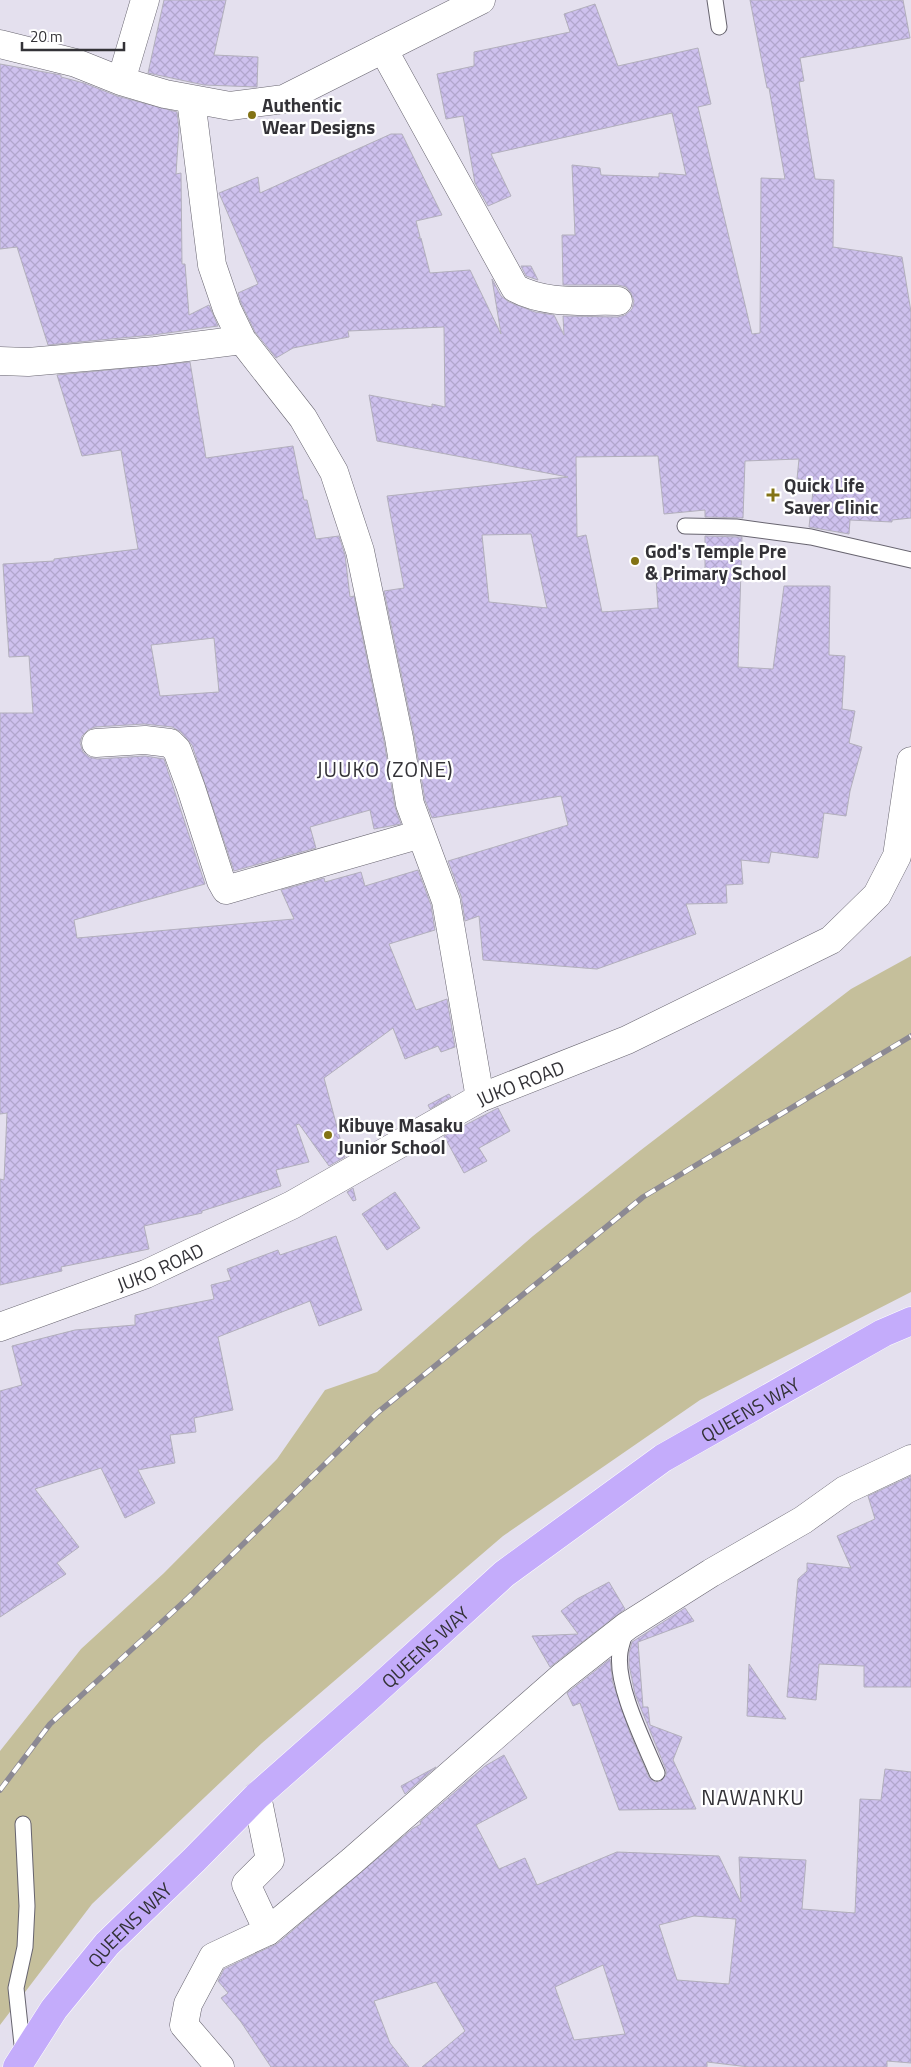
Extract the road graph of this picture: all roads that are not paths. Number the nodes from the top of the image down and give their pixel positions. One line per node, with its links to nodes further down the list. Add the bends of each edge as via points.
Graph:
1 (145, 0): 7 (street)
2 (480, 0): 6 (street)
3 (715, 0): 4 (lane)
4 (719, 27)
5 (0, 44): 7 (street, via 76,63)
6 (383, 49): 8 (street, via 284,99 230,106); 9 (street, via 515,288 544,300)
7 (121, 81): 8 (street)
8 (191, 100): 10 (street, via 212,265)
9 (618, 301)
10 (242, 340): 11 (street, via 76,358); 16 (street, via 303,418 334,472 360,551 410,804)
11 (0, 361)
12 (685, 526): 13 (lane, via 736,527 811,536)
13 (911, 560)
14 (96, 743): 16 (street, via 145,740 170,744 177,750 220,881 226,890)
15 (911, 761): 17 (street, JUKO ROAD, via 897,856 877,895 831,940 627,1040)
16 (421, 834): 17 (street, via 446,900)
17 (480, 1098): 19 (street, JUKO ROAD, via 292,1205 146,1274)
18 (911, 1320): 23 (highway, QUEENS WAY, via 663,1458 504,1574)
19 (0, 1327)
20 (911, 1459): 21 (street, via 844,1490 803,1520 711,1572)
21 (627, 1626): 22 (lane, via 620,1652 620,1672 629,1705); 25 (street)
22 (657, 1773)
23 (257, 1796): 25 (street, via 270,1860 246,1884); 26 (highway, QUEENS WAY, via 107,1944 54,2009)
24 (23, 1824): 26 (lane, via 27,1906 25,1947 16,1988)
25 (268, 1931): 27 (street, via 213,1957 188,2004 184,2025)
26 (20, 2062)
27 (220, 2067)

